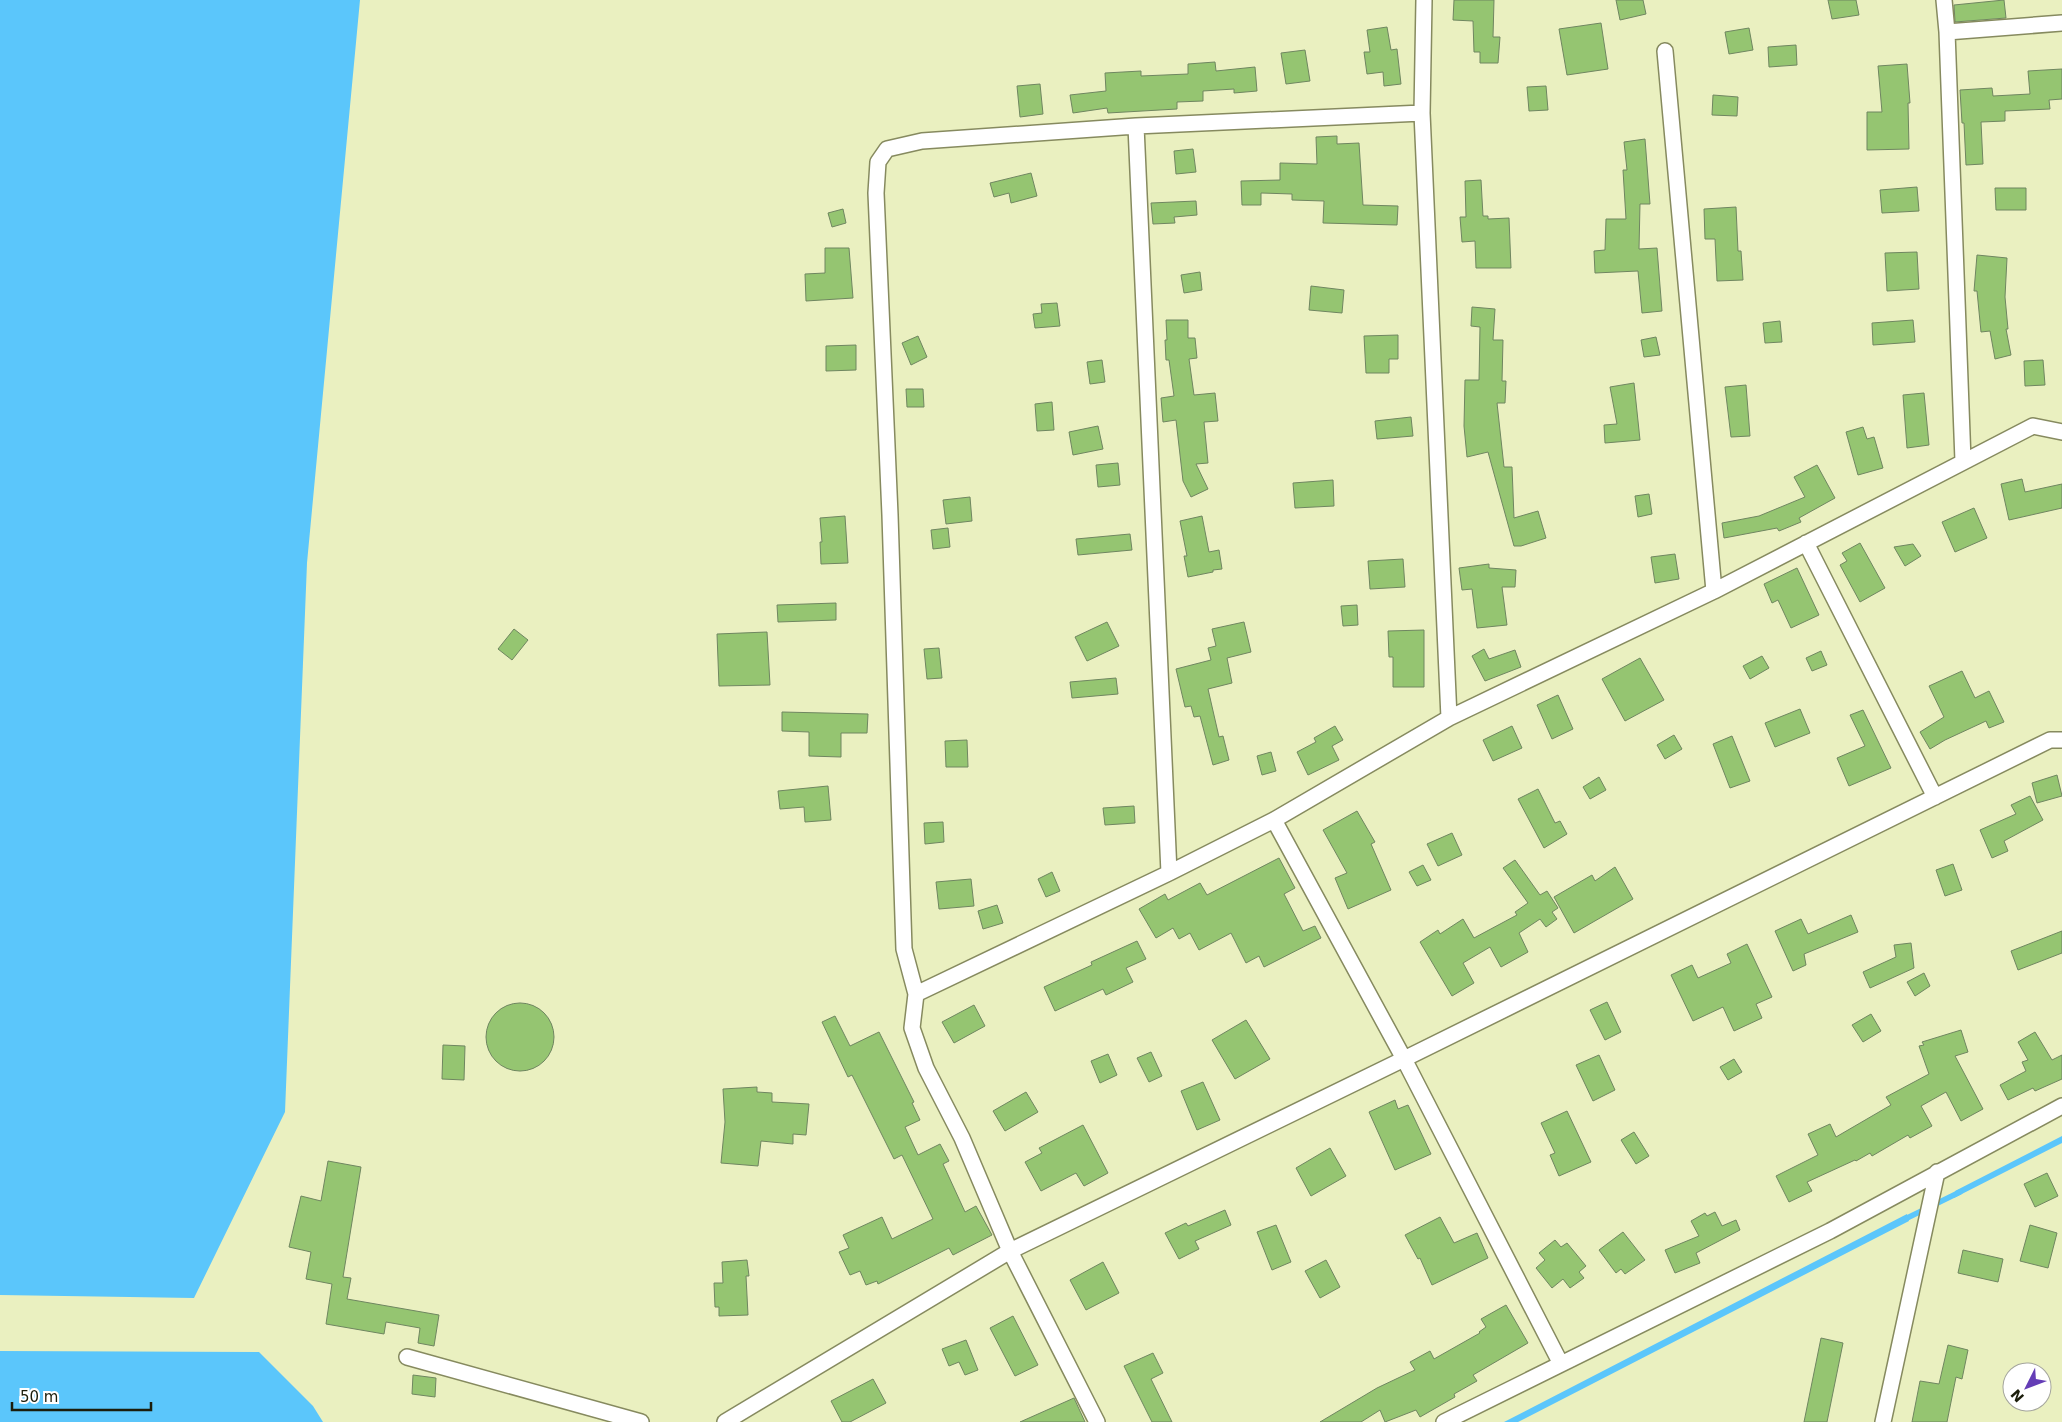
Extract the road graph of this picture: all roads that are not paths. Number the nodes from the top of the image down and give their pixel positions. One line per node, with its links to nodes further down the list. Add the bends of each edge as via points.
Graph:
1 (1424, 0): 6 (street)
2 (1944, 0): 4 (street)
3 (2062, 23): 4 (street)
4 (1947, 32): 9 (street)
5 (1665, 51): 11 (street)
6 (1422, 113): 7 (street); 12 (street)
7 (1136, 126): 16 (street); 17 (street, via 922,141 888,148 878,162 876,193 891,525 904,949)
8 (2062, 432): 9 (street, via 2033,426)
9 (1963, 461): 10 (street)
10 (1806, 543): 11 (street); 14 (street)
11 (1714, 591): 12 (street)
12 (1449, 718): 15 (street)
13 (2062, 740): 14 (street, via 2050,740)
14 (1935, 797): 18 (street)
15 (1274, 820): 16 (street); 18 (street)
16 (1169, 874): 17 (street)
17 (916, 994): 21 (street, via 914,1036)
18 (1404, 1060): 21 (street); 23 (street)
19 (2062, 1106): 20 (street)
20 (1937, 1172): 23 (street, via 1830,1231); 28 (street)
21 (1010, 1251): 25 (street); 26 (street)
22 (408, 1357): 24 (street)
23 (1561, 1364): 27 (street)
24 (641, 1422)
25 (725, 1422)
26 (1097, 1422)
27 (1444, 1422)
28 (1883, 1422)

